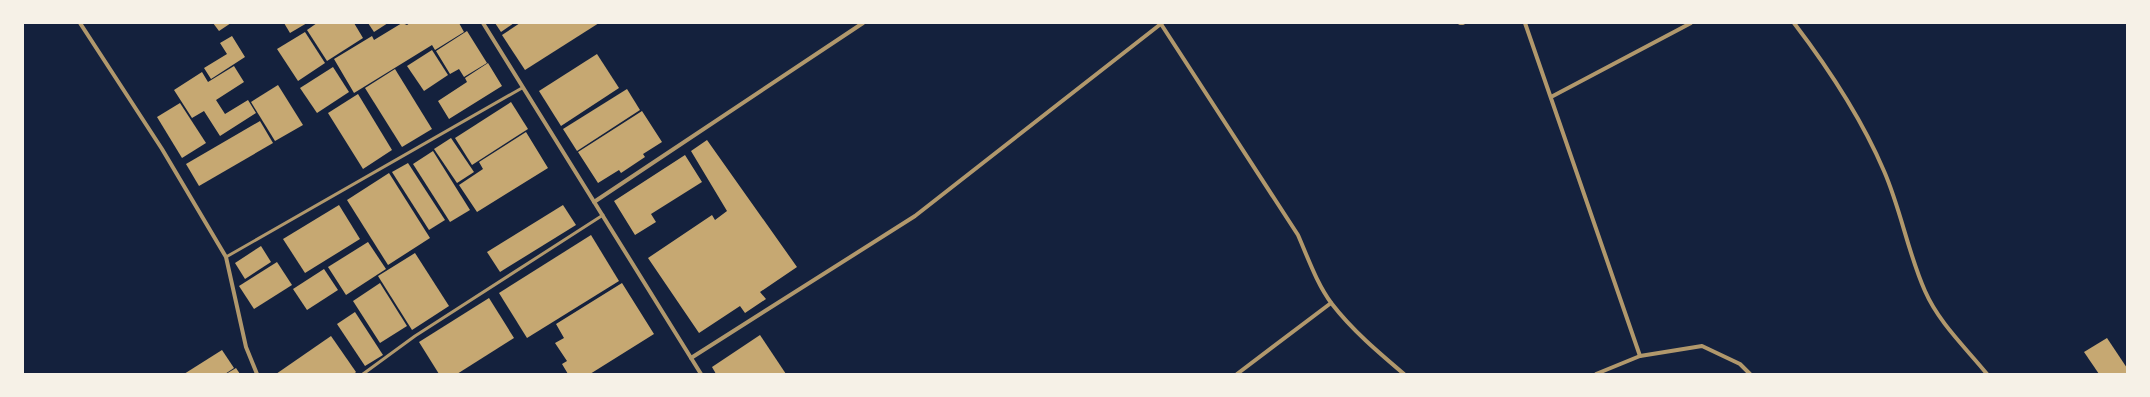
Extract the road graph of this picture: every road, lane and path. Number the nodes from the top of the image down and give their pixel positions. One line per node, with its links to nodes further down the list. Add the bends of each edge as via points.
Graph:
1 (80, 23): 12 (street, via 162,149)
2 (483, 23): 8 (street)
3 (863, 23): 10 (street)
4 (1162, 23): 13 (street, via 1298,235); 15 (street, via 915,216)
5 (1525, 23): 9 (street)
6 (1691, 23): 9 (street)
7 (1794, 23): 23 (street, via 1825,64 1884,171 1926,293 1944,323)
8 (522, 88): 10 (street); 12 (lane)
9 (1551, 97): 14 (street)
10 (594, 202): 11 (street)
11 (603, 215): 15 (street); 17 (lane, via 415,336)
12 (226, 257): 16 (street, via 246,347)
13 (1331, 303): 19 (street); 20 (street, via 1361,336)
14 (1640, 356): 21 (street); 22 (street, via 1702,346 1740,364)
15 (692, 358): 18 (street)
16 (257, 374)
17 (363, 374)
18 (701, 374)
19 (1237, 374)
20 (1404, 374)
21 (1596, 374)
22 (1750, 374)
23 (1987, 374)

